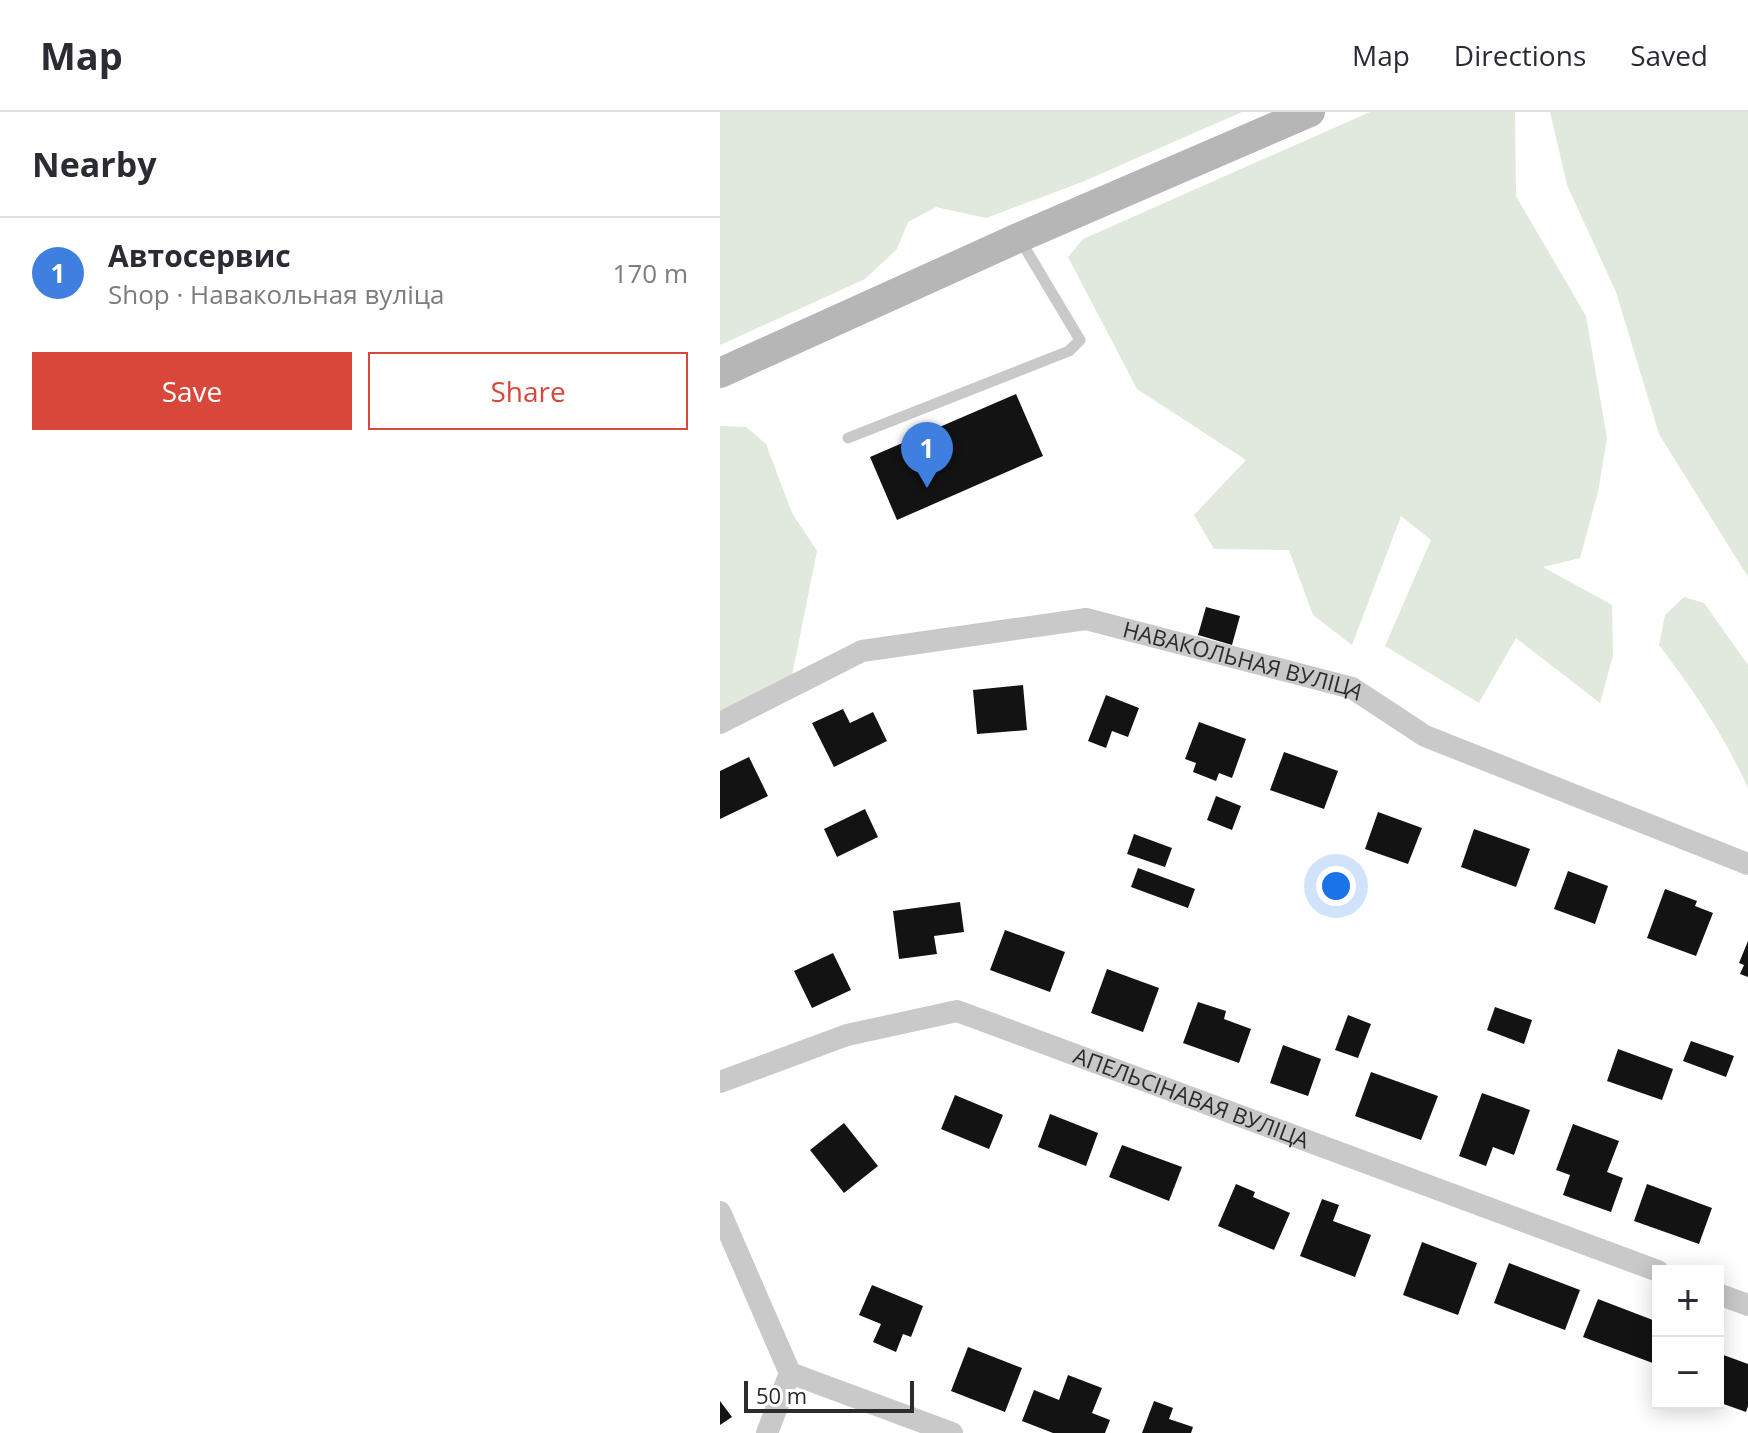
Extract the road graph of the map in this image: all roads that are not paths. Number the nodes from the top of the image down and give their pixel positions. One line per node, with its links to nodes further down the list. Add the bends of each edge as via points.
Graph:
1 (1310, 112): 2 (main road)
2 (1018, 238): 3 (main road); 4 (lane, via 1080,340 1069,351)
3 (720, 373)
4 (848, 438)
5 (720, 723): 6 (street, НАВАКОЛЬНАЯ ВУЛІЦА, via 862,651 1086,619 1352,688 1425,736)
6 (1748, 864)
7 (720, 1082): 9 (street, АПЕЛЬСІНАВАЯ ВУЛІЦА, via 847,1035 957,1011)
8 (720, 1212): 12 (street)
9 (1652, 1269)
10 (1724, 1296): 11 (street)
11 (1748, 1305)
12 (790, 1373): 13 (street); 14 (street)
13 (767, 1433)
14 (952, 1433)

